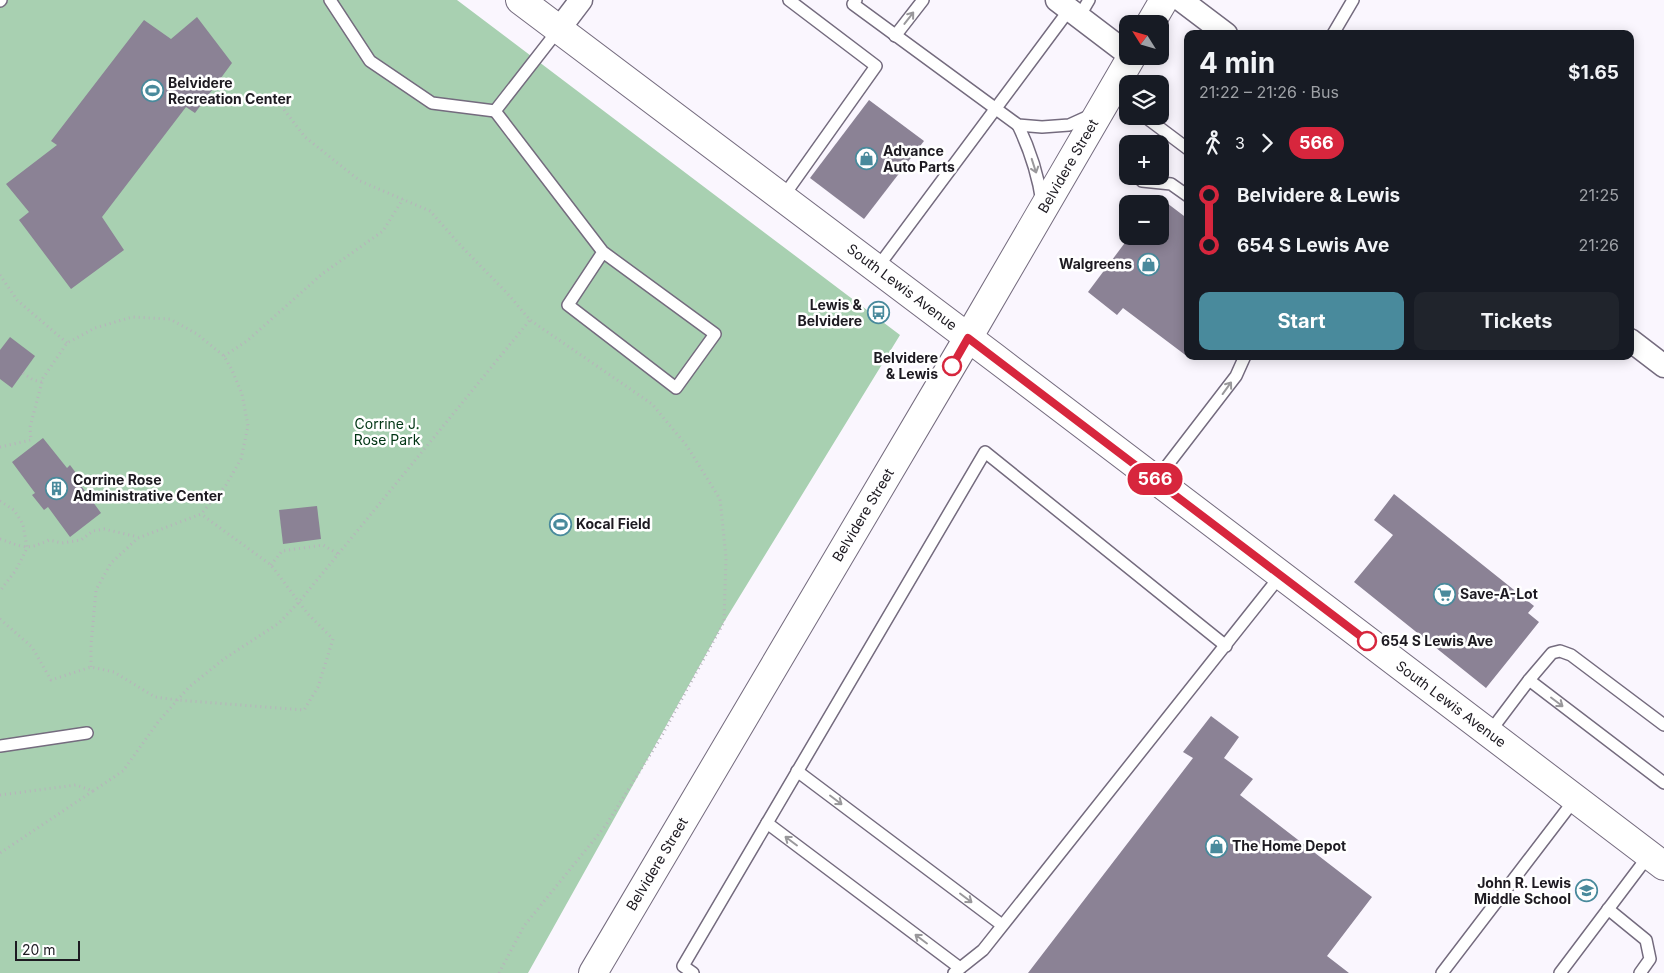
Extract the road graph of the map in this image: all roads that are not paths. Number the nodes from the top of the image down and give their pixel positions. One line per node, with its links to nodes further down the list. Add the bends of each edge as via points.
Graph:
1 (330, 0): 20 (lane, via 370,60 432,103)
2 (520, 0): 12 (main road, South Lewis Avenue)
3 (581, 0): 12 (street)
4 (789, 0): 26 (lane, via 876,66)
5 (856, 0): 15 (lane, via 852,4)
6 (923, 0): 15 (lane, one-way to 6)
7 (1164, 0): 11 (main road)
8 (1181, 0): 13 (street)
9 (1353, 0): 14 (lane)
10 (1074, 7): 16 (street); 19 (lane)
11 (1155, 15)
12 (559, 29): 20 (lane); 26 (main road, South Lewis Avenue)
13 (1221, 30)
14 (1334, 30)
15 (895, 36): 19 (lane)
16 (1119, 46)
17 (1127, 65): 18 (main road, Belvidere Street)
18 (1113, 102): 21 (lane, via 1069,125); 27 (main road, Belvidere Street)
19 (995, 110): 21 (lane); 29 (lane)
20 (495, 111): 28 (lane)
21 (1018, 125): 27 (lane, one-way to 27, via 1038,178)
22 (1156, 125): 23 (lane)
23 (1184, 146)
24 (1169, 184): 25 (lane)
25 (1184, 193)
26 (783, 198): 29 (main road, South Lewis Avenue)
27 (1043, 210): 30 (main road, Belvidere Street)
28 (603, 252): 28 (lane, via 715,334 676,388 568,305)
29 (877, 268): 30 (main road, South Lewis Avenue)
30 (968, 338): 34 (main road, South Lewis Avenue); 50 (main road, Belvidere Street)
31 (1634, 343): 33 (street)
32 (1242, 360): 34 (lane, one-way to 32, via 1236,376)
33 (1664, 366)
34 (1156, 480): 35 (main road, South Lewis Avenue)
35 (1281, 575): 36 (lane); 40 (main road, South Lewis Avenue)
36 (1226, 646): 42 (lane, via 985,452); 48 (lane)
37 (1529, 680): 38 (lane, via 1552,653 1560,651 1571,655); 40 (lane); 43 (lane, one-way to 43)
38 (1664, 725)
39 (87, 733): 41 (lane)
40 (1489, 733): 44 (main road, South Lewis Avenue)
41 (0, 746)
42 (797, 771): 45 (lane); 48 (lane, one-way to 48)
43 (1664, 783)
44 (1575, 799): 46 (main road, South Lewis Avenue); 52 (lane)
45 (767, 823): 49 (lane, one-way to 45); 51 (lane, via 683,966)
46 (1656, 861): 47 (lane)
47 (1608, 909): 53 (lane); 54 (lane, via 1646,940 1650,959)
48 (1002, 925): 49 (lane, via 983,950)
49 (957, 971)
50 (593, 973)
51 (693, 973)
52 (1442, 973)
53 (1560, 973)
54 (1640, 973)

